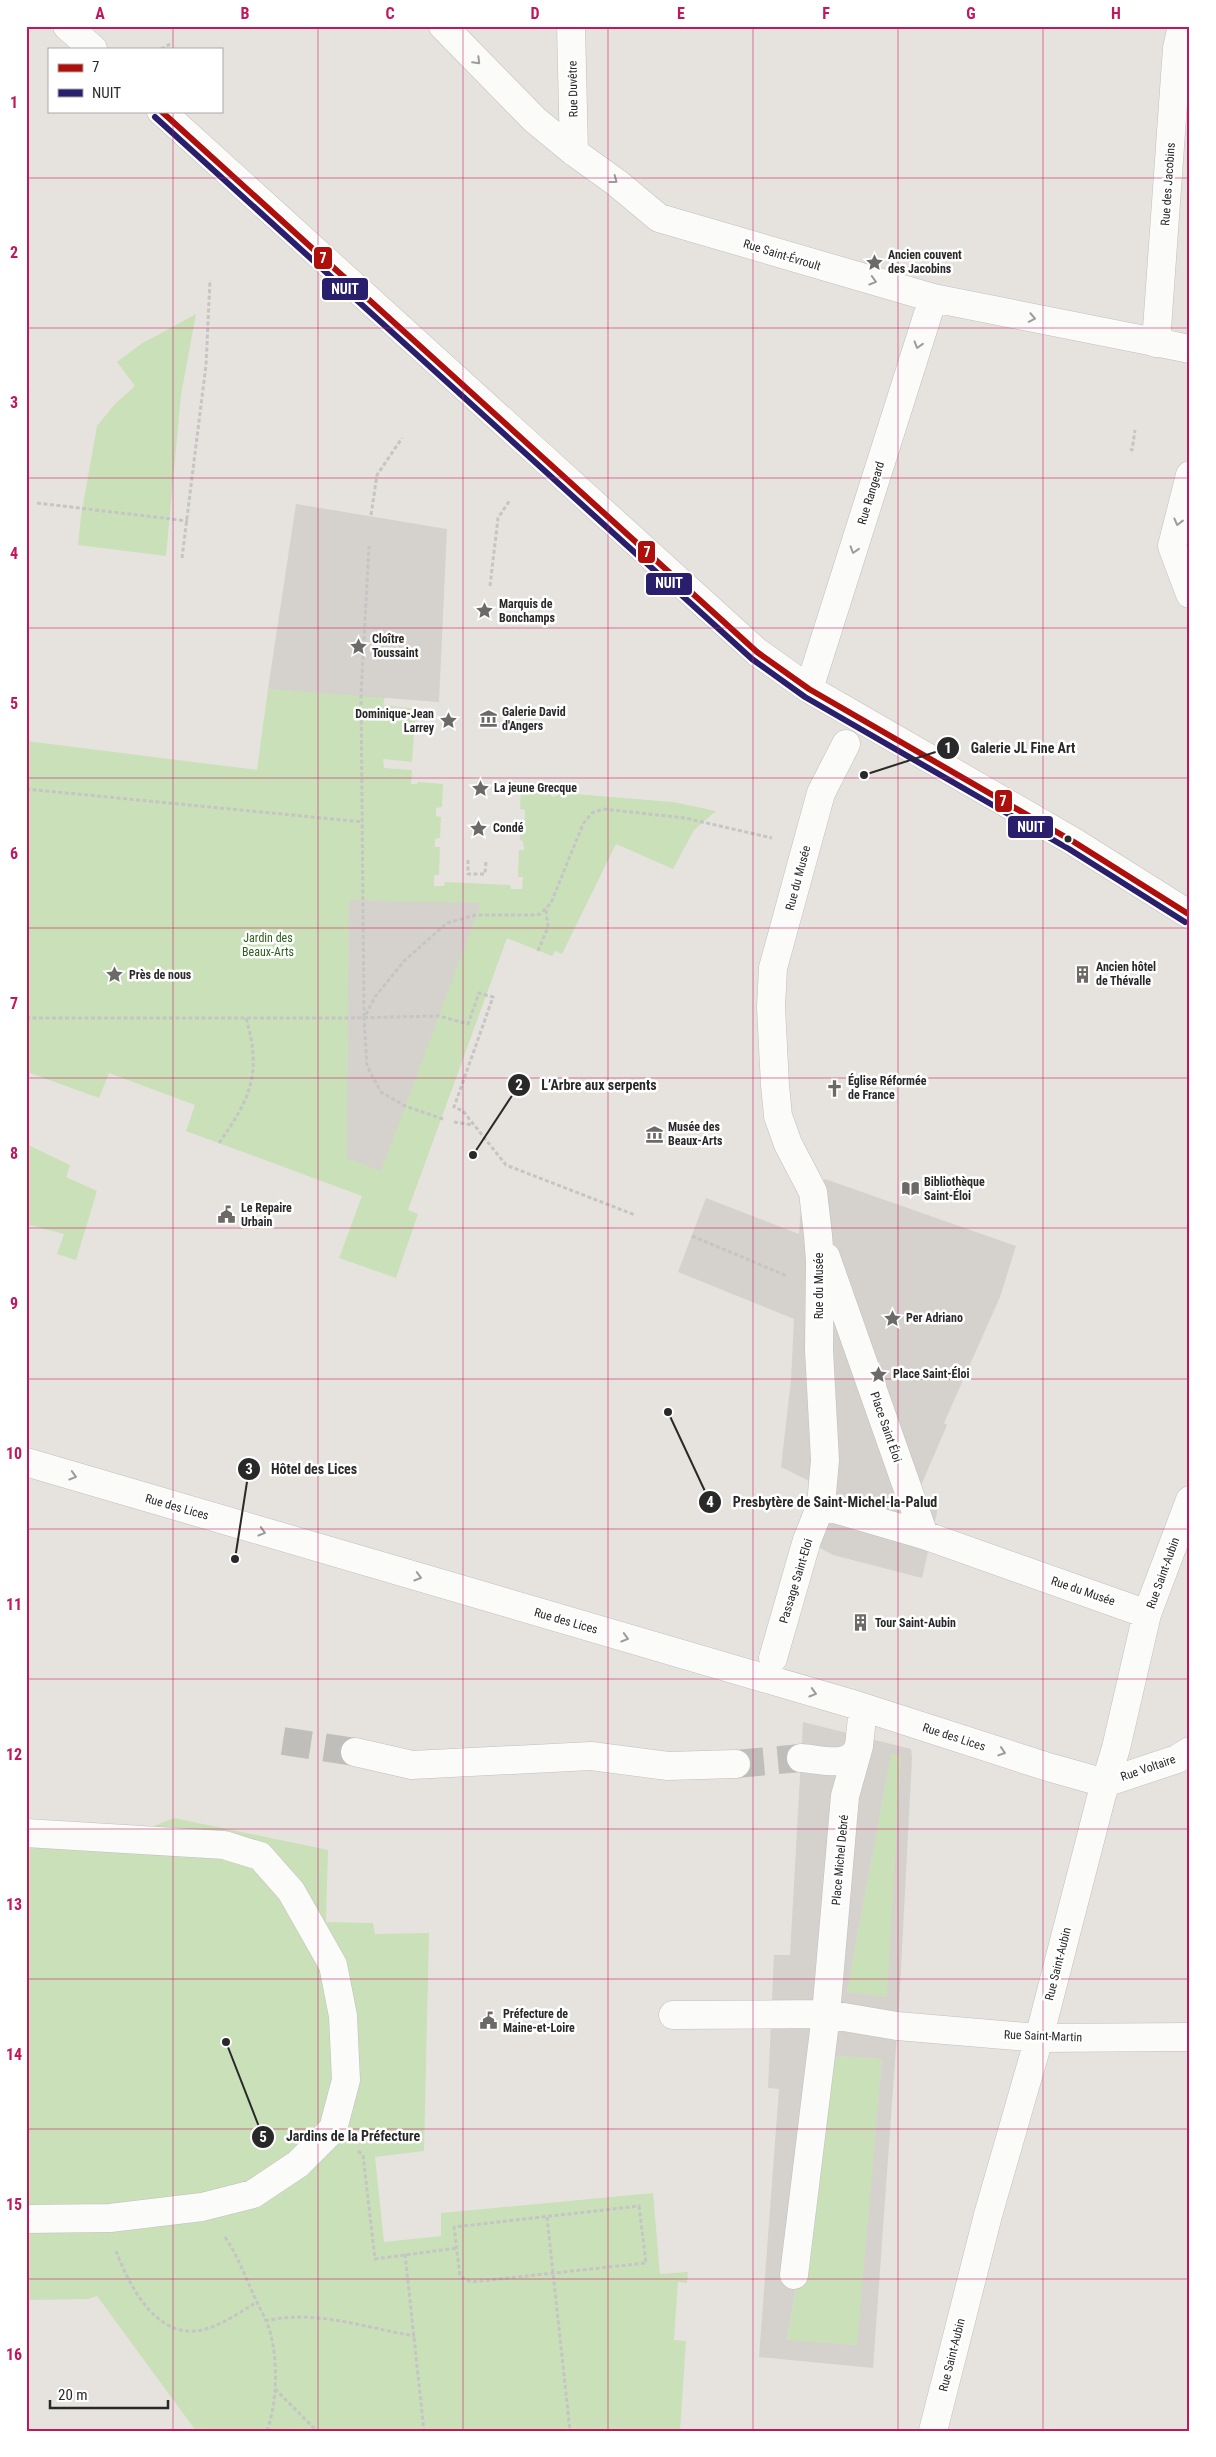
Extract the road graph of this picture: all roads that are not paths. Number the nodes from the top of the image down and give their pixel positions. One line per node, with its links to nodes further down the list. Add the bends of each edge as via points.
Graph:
1 (67, 26): 5 (street)
2 (443, 26): 7 (street, Rue Saint-Évroult, one-way to 7, via 535,120)
3 (571, 26): 7 (street, Rue Duvêtre)
4 (1182, 26): 9 (street, Rue des Jacobins, via 1177,48)
5 (92, 48)
6 (162, 112): 13 (street, via 704,605 757,652)
7 (574, 152): 8 (street, Rue Saint-Évroult, one-way to 8, via 659,218)
8 (933, 298): 9 (street, Rue Saint-Évroult, one-way to 9); 13 (street, Rue Rangeard, one-way to 13)
9 (1156, 343): 10 (street, Rue Saint-Évroult)
10 (1190, 349)
11 (1190, 475): 12 (street, one-way to 12, via 1172,546)
12 (1190, 594)
13 (809, 689): 15 (street, via 1074,842)
14 (846, 744): 16 (street, Rue du Musée, via 820,793 773,968 771,1007 778,1116 788,1144 813,1192)
15 (1190, 915)
16 (818, 1235): 19 (street, Rue du Musée, via 819,1350 825,1460); 20 (street, Place Saint Éloi)
17 (26, 1462): 23 (street, Rue des Lices, one-way to 23)
18 (1190, 1500): 21 (street, Rue Saint-Aubin)
19 (821, 1505): 20 (street, Rue du Musée); 22 (street, Passage Saint-Eloi, via 807,1540)
20 (924, 1535): 21 (street, Rue du Musée)
21 (1147, 1614): 29 (street, Rue Saint-Aubin)
22 (773, 1658)
23 (863, 1708): 24 (street, Place Michel Debré); 29 (street, Rue des Lices, one-way to 29)
24 (858, 1746): 27 (street, via 856,1753 846,1761); 31 (street, Place Michel Debré, via 845,1796)
25 (1190, 1750): 29 (street, Rue Voltaire, via 1177,1759)
26 (355, 1752): 28 (street, via 412,1765 591,1756 668,1766)
27 (801, 1758)
28 (736, 1764)
29 (1105, 1783): 34 (street, Rue Saint-Aubin)
30 (26, 1833): 35 (street, via 81,1832 224,1846 255,1853 291,1891 333,1965 343,2016 346,2080 333,2129 298,2164 253,2194 202,2207 110,2218)
31 (826, 2014): 32 (street); 34 (street, Rue Saint-Martin, via 897,2026); 36 (street, Place Michel Debré)
32 (673, 2015)
33 (1190, 2037): 34 (street, Rue Saint-Martin)
34 (1039, 2038): 37 (street, Rue Saint-Aubin, via 988,2215)
35 (26, 2220)
36 (794, 2275)
37 (933, 2431)

